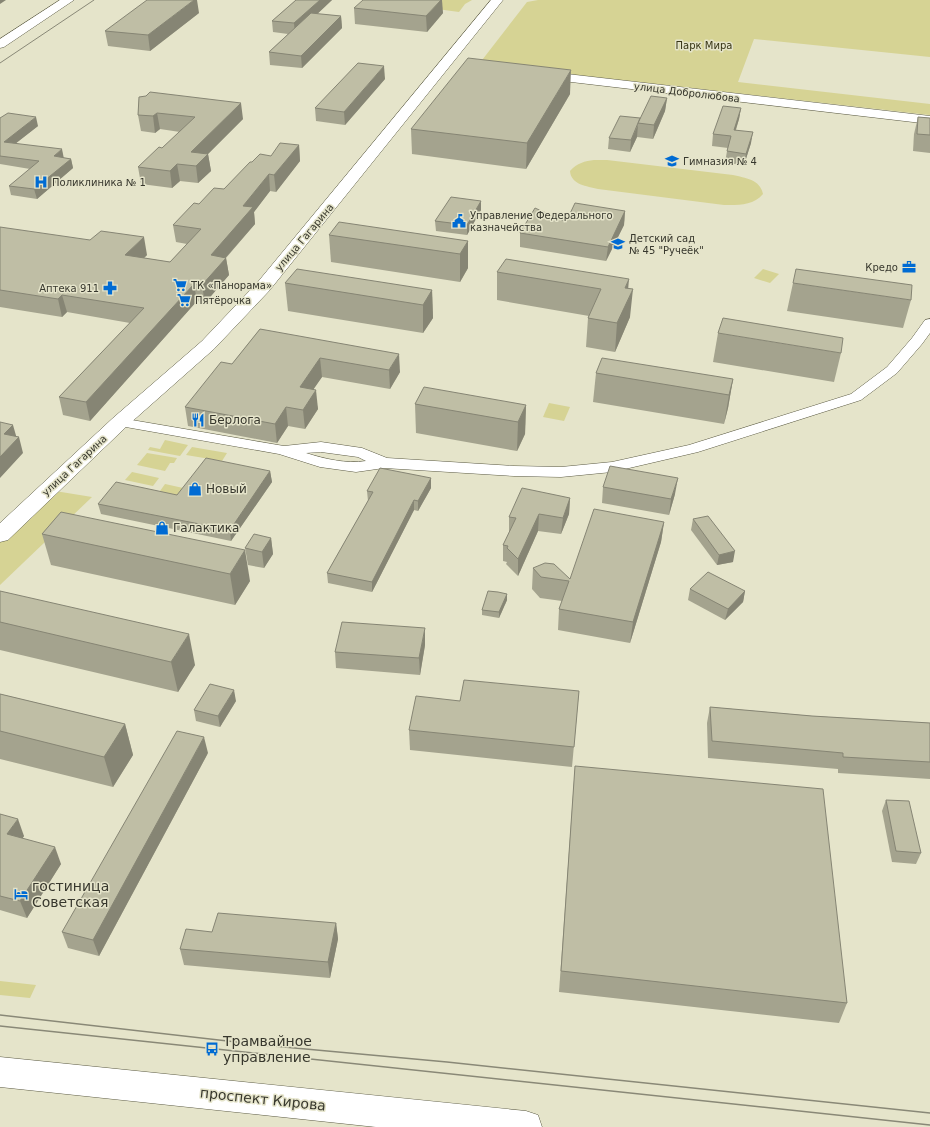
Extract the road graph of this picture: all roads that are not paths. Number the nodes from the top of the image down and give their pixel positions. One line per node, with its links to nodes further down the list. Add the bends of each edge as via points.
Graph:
1 (68, 0): 3 (street)
2 (497, 0): 7 (street, улица Гагарина, via 450,65 263,287 208,345)
3 (0, 44)
4 (531, 74): 5 (street, улица Добролюбова)
5 (930, 120)
6 (930, 323): 7 (street, via 892,370 856,397 693,449 612,467 562,472 384,463 362,453 321,447 282,450)
7 (120, 422): 8 (street, улица Гагарина)
8 (0, 535)
9 (0, 1072): 10 (street, проспект Кирова)
10 (526, 1127)

